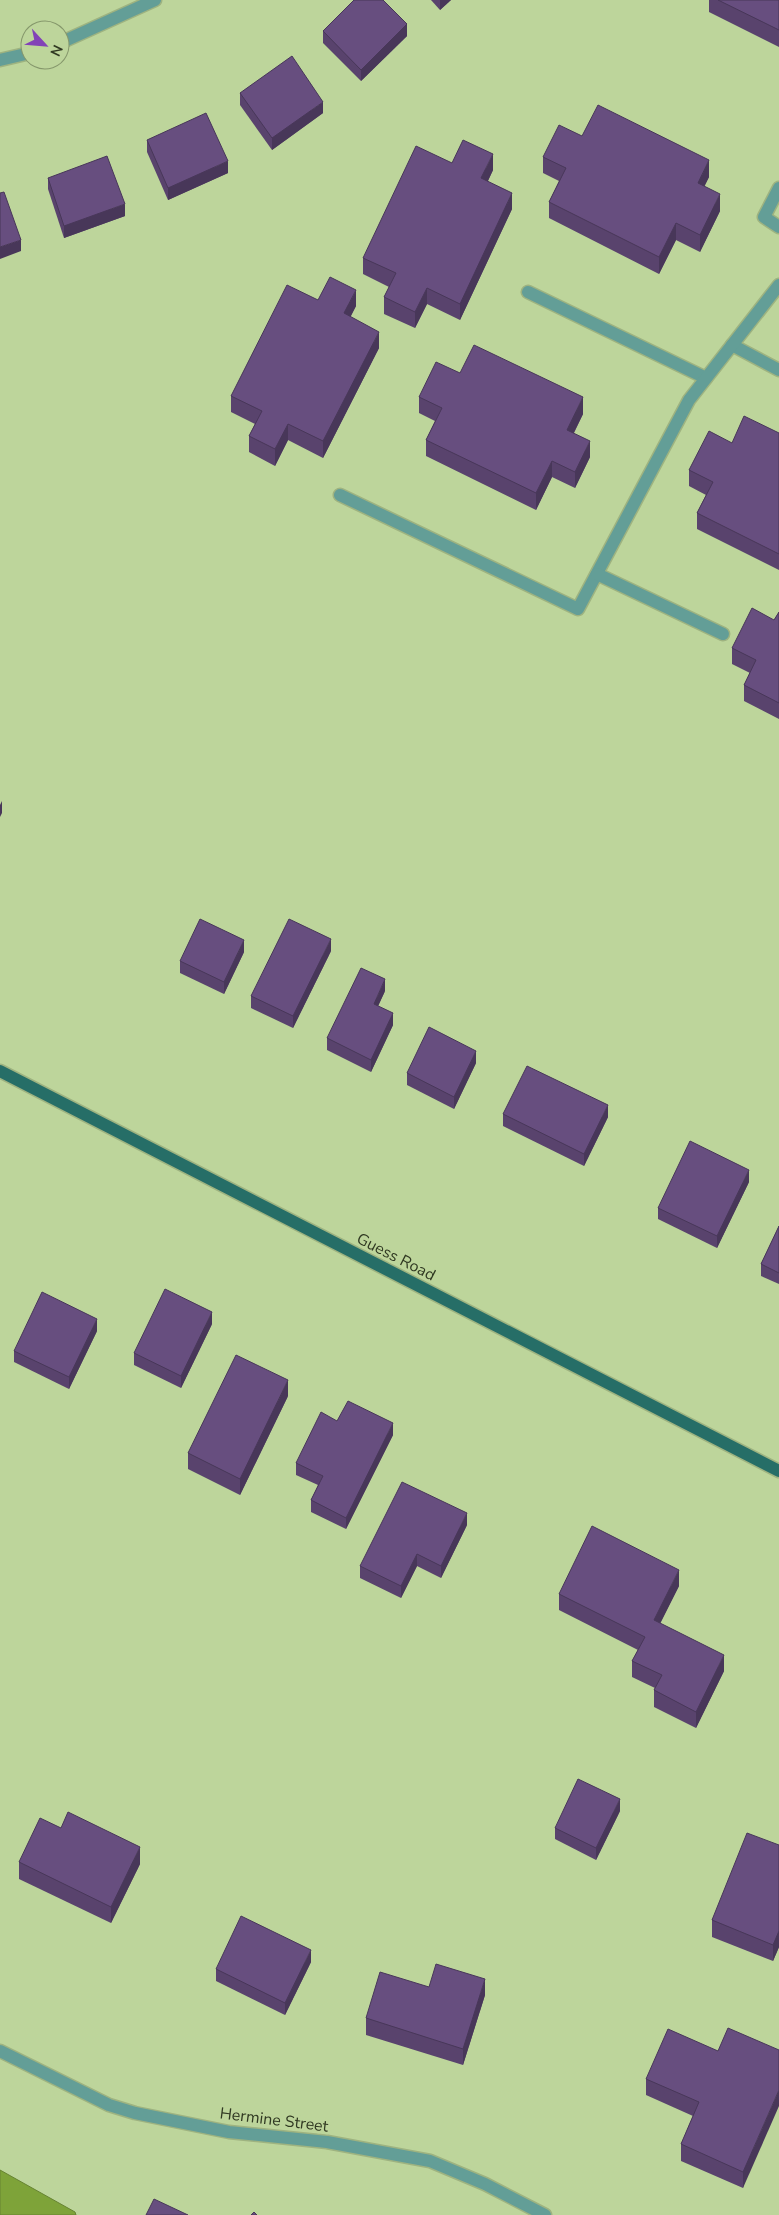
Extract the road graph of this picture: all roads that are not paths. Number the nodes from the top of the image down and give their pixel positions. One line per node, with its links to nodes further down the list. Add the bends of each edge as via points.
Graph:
1 (155, 0): 2 (street)
2 (70, 38)
3 (20, 55): 4 (street)
4 (0, 60)
5 (779, 188): 6 (street, via 764,217)
6 (779, 227)
7 (779, 285): 9 (street)
8 (528, 292): 11 (street)
9 (732, 345): 10 (street); 11 (street)
10 (779, 370)
11 (706, 378): 13 (street, via 689,400)
12 (340, 495): 13 (street, via 578,609)
13 (596, 574): 14 (street)
14 (723, 634)
15 (0, 1071): 16 (main road, Guess Road)
16 (779, 1471)
17 (0, 2051): 18 (street, Hermine Street, via 109,2106 229,2132 327,2142 430,2161 486,2184)
18 (545, 2215)

